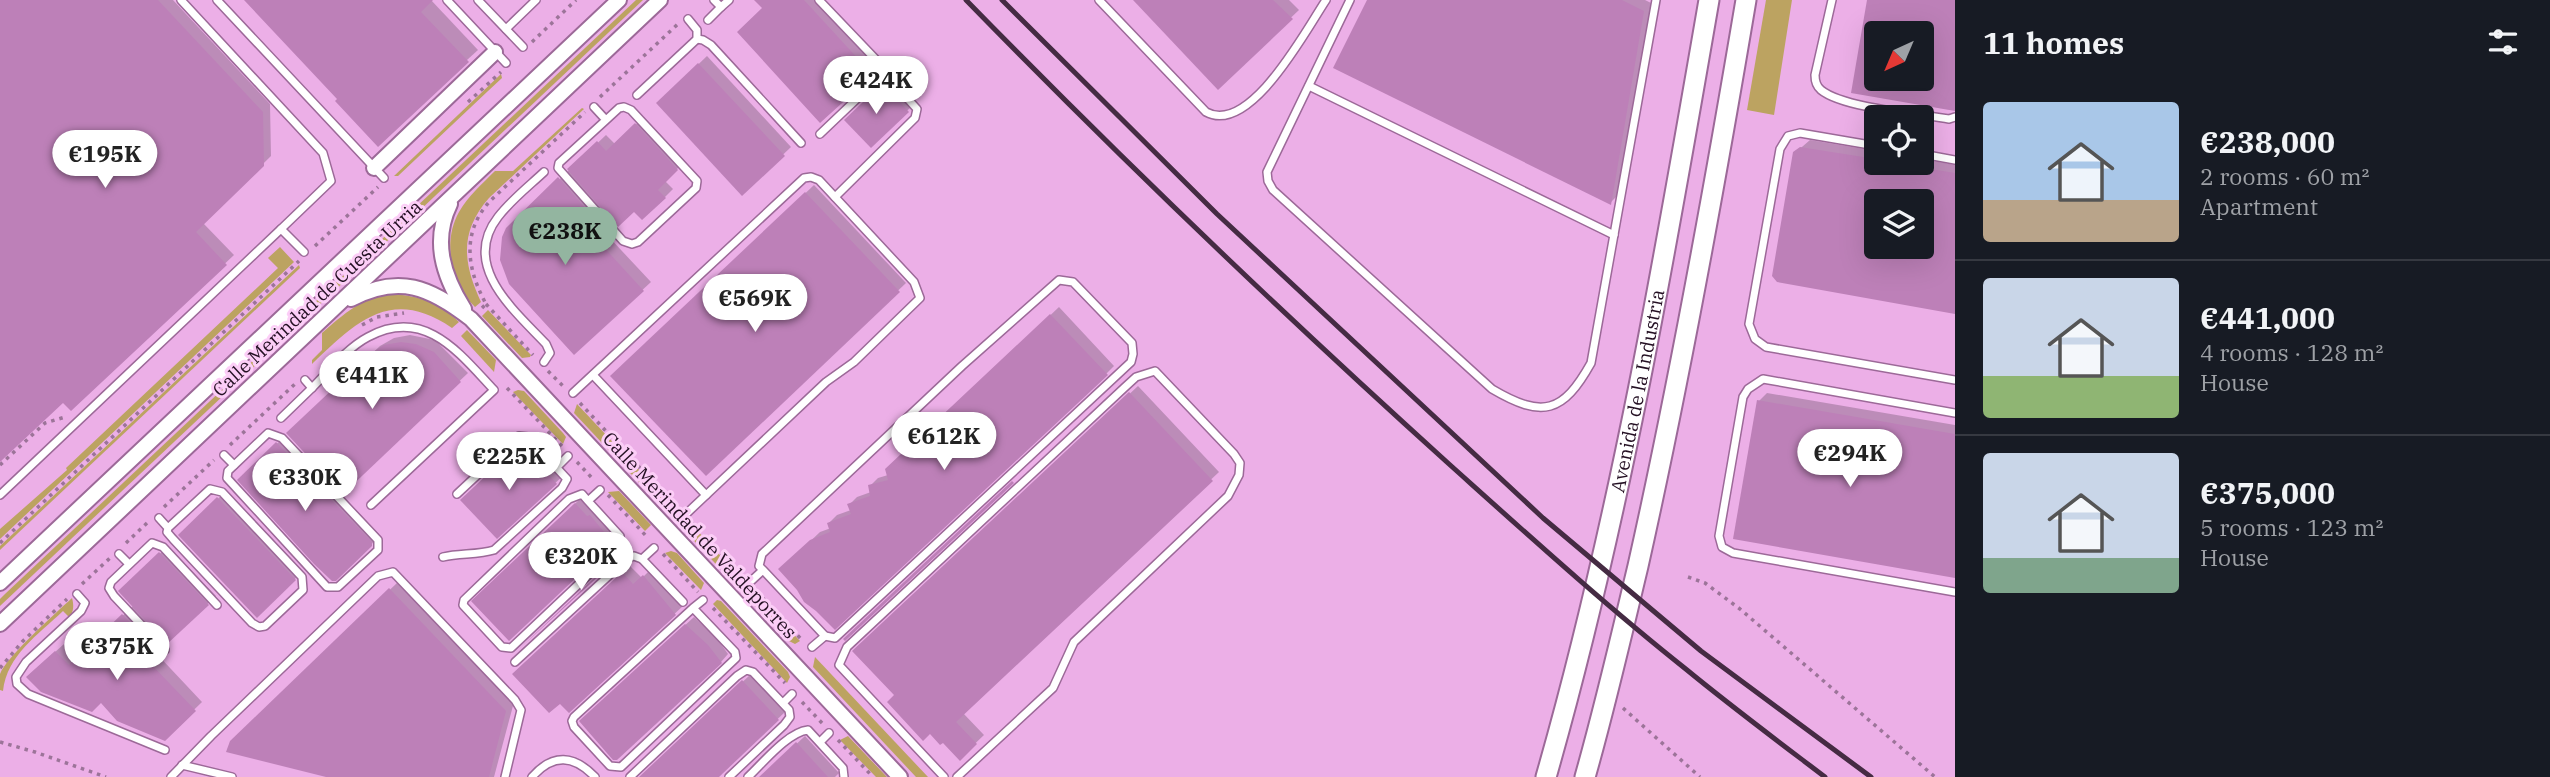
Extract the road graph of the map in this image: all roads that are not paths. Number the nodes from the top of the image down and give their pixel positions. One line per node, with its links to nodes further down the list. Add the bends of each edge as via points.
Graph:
1 (181, 0): 41 (lane, via 323,153 331,181)
2 (217, 0): 38 (lane)
3 (447, 0): 24 (lane)
4 (478, 0): 21 (lane)
5 (536, 0): 21 (lane)
6 (620, 0): 76 (street, Calle Merindad de Cuesta Urria)
7 (660, 0): 39 (street, Calle Merindad de Cuesta Urria)
8 (714, 0): 18 (lane)
9 (729, 0): 18 (lane)
10 (819, 0): 32 (lane, via 884,68)
11 (1099, 0): 12 (lane, via 1213,116 1242,109 1254,100)
12 (1326, 0)
13 (1350, 0): 26 (lane)
14 (1656, 0): 42 (lane)
15 (1709, 0): 106 (main road, Avenida de la Industria, via 1623,470)
16 (1746, 0): 107 (main road, Avenida de la Industria, via 1662,463 1609,694)
17 (1832, 0): 30 (lane, via 1815,75 1821,90 1849,102)
18 (721, 7): 20 (lane)
19 (688, 19): 22 (lane, via 697,30)
20 (708, 20)
21 (506, 29): 23 (lane)
22 (697, 39): 28 (lane); 33 (lane, via 710,45)
23 (526, 46)
24 (495, 52): 25 (lane); 38 (street)
25 (507, 64)
26 (1309, 86): 42 (lane); 42 (lane, via 1267,172 1273,190 1492,389 1510,400 1548,407 1564,402 1578,386 1591,363)
27 (897, 87): 40 (lane, via 917,109 915,118)
28 (637, 95)
29 (594, 107): 31 (lane)
30 (1955, 117)
31 (606, 120): 31 (lane, via 558,168 624,241 632,244 696,188 697,181 631,110 618,108)
32 (820, 134)
33 (801, 143)
34 (1864, 144): 49 (lane, via 1800,133 1788,136 1780,149 1749,324 1755,339 1766,347)
35 (1934, 156): 36 (lane)
36 (1955, 160)
37 (544, 172): 46 (lane, via 498,216 486,247 489,273 500,295 546,344 550,353)
38 (379, 177)
39 (455, 194): 44 (street, Calle Merindad de Cuesta Urria); 45 (street, Calle Merindad de Valdeporres, via 443,218 440,253 449,284)
40 (835, 197): 47 (lane, via 819,180 804,178); 63 (lane, via 914,282 920,298)
41 (281, 229): 43 (lane); 62 (lane)
42 (1614, 235)
43 (305, 253)
44 (334, 307): 45 (street, Calle Merindad de Valdeporres, via 368,290 402,285 432,292); 83 (street, Calle Merindad de Cuesta Urria)
45 (471, 319): 103 (street, Calle Merindad de Valdeporres)
46 (544, 362)
47 (593, 375): 53 (lane); 63 (lane)
48 (305, 380): 51 (lane)
49 (1955, 380)
50 (501, 384): 52 (lane)
51 (312, 388): 52 (lane, via 367,337 418,328 453,346); 55 (lane)
52 (494, 390): 65 (lane)
53 (573, 393)
54 (1955, 413): 77 (lane, via 1763,379 1743,397 1719,536 1722,547 1733,553)
55 (281, 418)
56 (224, 455): 58 (lane)
57 (568, 456): 59 (lane)
58 (234, 465): 58 (lane, via 268,433 282,438 379,540 378,550 338,587 327,587 231,484 228,471)
59 (557, 467): 61 (lane, via 528,437 519,436); 71 (lane, via 566,483 504,543 482,554)
60 (600, 490): 64 (lane)
61 (457, 494)
62 (0, 495)
63 (706, 495): 66 (lane)
64 (588, 501): 64 (lane, via 620,536 619,546 511,648 502,647 463,606 464,600 569,499 582,494)
65 (371, 505)
66 (686, 514)
67 (159, 517): 68 (lane)
68 (168, 528): 68 (lane, via 210,489 222,492 302,577 303,590 259,627 173,539)
69 (654, 548): 72 (lane)
70 (119, 554): 73 (lane)
71 (443, 557)
72 (642, 559): 80 (lane); 87 (lane, via 628,558)
73 (129, 564): 81 (lane, via 156,543); 86 (lane, via 111,582 111,592)
74 (763, 570): 75 (lane); 84 (lane); 84 (lane, via 759,566 762,554 1059,280 1073,282 1132,343 1131,362 840,634 832,639)
75 (749, 582)
76 (0, 583)
77 (1955, 592)
78 (77, 594): 92 (lane, via 85,603 80,611 26,662 16,677 17,684 28,694)
79 (703, 600): 82 (lane)
80 (683, 603)
81 (217, 605)
82 (693, 608): 82 (lane, via 736,658 621,767 610,766 574,727 574,716)
83 (0, 624)
84 (825, 636): 85 (lane)
85 (811, 648)
86 (165, 650)
87 (515, 662)
88 (792, 694): 89 (lane)
89 (783, 703): 99 (lane, via 746,670); 100 (lane, via 790,717)
90 (829, 733): 91 (lane)
91 (820, 742): 101 (lane, via 808,730 800,731); 102 (lane, via 843,768)
92 (165, 750)
93 (182, 765): 94 (lane); 95 (lane); 96 (lane, via 378,576 393,572 516,700 521,710)
94 (171, 777)
95 (232, 777)
96 (505, 777)
97 (532, 777): 98 (lane, via 557,760 572,760)
98 (595, 777)
99 (630, 777)
100 (729, 777)
101 (748, 777)
102 (844, 777)
103 (900, 777)
104 (944, 777): 105 (lane, via 839,665 846,646 1136,377 1155,371 1240,463 1228,496 1073,642 1053,688)
105 (957, 777)
106 (1546, 777)
107 (1585, 777)

